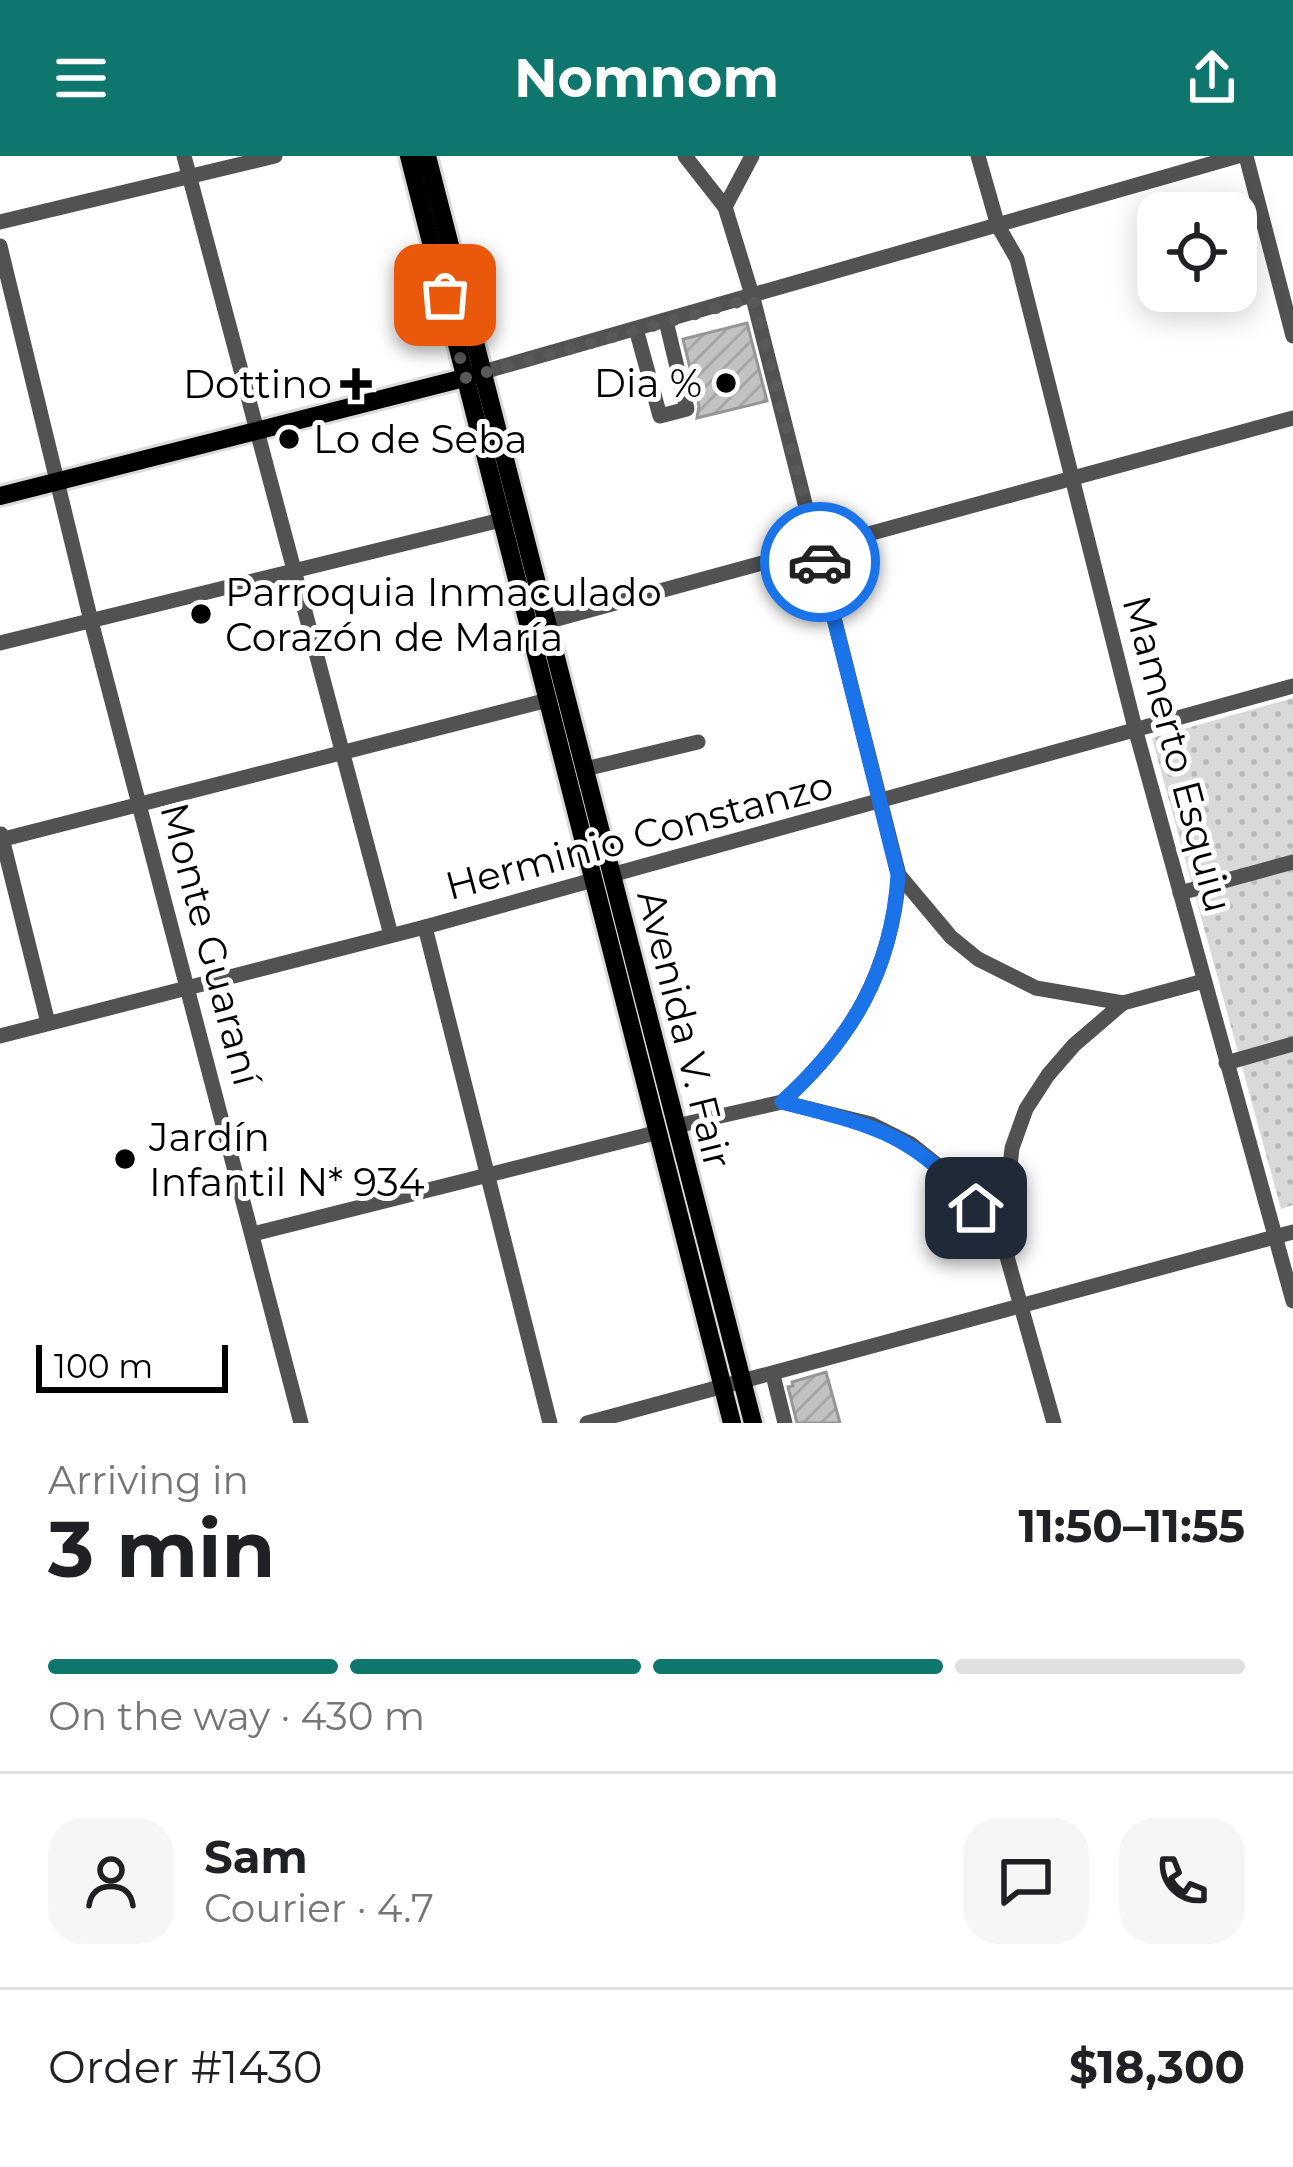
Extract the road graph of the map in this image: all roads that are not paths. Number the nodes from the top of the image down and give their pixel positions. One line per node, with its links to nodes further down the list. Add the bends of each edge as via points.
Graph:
1 (184, 156): 9 (street)
2 (275, 156): 9 (street)
3 (410, 156): 18 (main road)
4 (427, 156): 18 (main road)
5 (685, 156): 10 (street)
6 (752, 156): 10 (street)
7 (977, 156): 12 (street, Mamerto Esquiu)
8 (1242, 156): 12 (street); 17 (street)
9 (190, 179): 11 (street); 20 (street)
10 (724, 207): 14 (street)
11 (0, 222)
12 (998, 226): 14 (street); 21 (street, Mamerto Esquiu, via 1017,259)
13 (0, 246): 22 (street, Monte Guaraní)
14 (753, 298): 15 (street); 25 (street)
15 (666, 321): 16 (street); 16 (street, via 687,409 660,416)
16 (636, 329): 18 (street)
17 (1293, 336)
18 (474, 375): 20 (main road); 24 (main road, Avenida V. Fair); 28 (main road, Avenida V. Fair)
19 (1293, 418): 21 (street)
20 (258, 431): 22 (main road); 26 (street)
21 (1072, 477): 25 (street); 32 (street, Mamerto Esquiu)
22 (58, 483): 23 (main road); 27 (street, Monte Guaraní)
23 (0, 496)
24 (501, 520): 26 (street); 31 (main road, Avenida V. Fair)
25 (817, 549): 28 (street); 37 (street)
26 (294, 568): 27 (street); 34 (street)
27 (91, 621): 29 (street); 36 (street, Monte Guaraní)
28 (546, 622): 35 (main road, Avenida V. Fair)
29 (0, 643)
30 (1293, 686): 32 (street, Herminio Constanzo)
31 (548, 700): 34 (street); 41 (main road, Avenida V. Fair)
32 (1136, 732): 37 (street, Herminio Constanzo); 42 (street, Mamerto Esquiu)
33 (698, 742): 35 (street)
34 (344, 752): 36 (street); 44 (street)
35 (585, 769): 41 (main road, Avenida V. Fair)
36 (139, 802): 38 (street); 46 (street, Monte Guaraní)
37 (881, 803): 40 (street); 41 (street, Herminio Constanzo)
38 (1, 837): 48 (street)
39 (1293, 862): 42 (street)
40 (898, 875): 47 (street, via 952,937 1004,976); 52 (street, via 886,957 866,998 839,1042)
41 (602, 877): 43 (street, Herminio Constanzo); 53 (main road, Avenida V. Fair)
42 (1180, 893): 45 (street, Mamerto Esquiu)
43 (425, 927): 44 (street, Herminio Constanzo); 54 (street)
44 (391, 935): 46 (street, Herminio Constanzo)
45 (1204, 981): 47 (street); 51 (street, Mamerto Esquiu)
46 (189, 989): 48 (street, Herminio Constanzo); 56 (street, Monte Guaraní)
47 (1123, 1004): 58 (street, via 1074,1045 1026,1109 1012,1148)
48 (48, 1023): 49 (street, Herminio Constanzo)
49 (0, 1036)
50 (1293, 1044): 51 (street)
51 (1226, 1063): 57 (street, Mamerto Esquiu)
52 (782, 1102): 53 (street); 58 (street, via 871,1124 911,1144 951,1176)
53 (668, 1129): 54 (street); 62 (main road, Avenida V. Fair)
54 (488, 1172): 56 (street); 64 (street)
55 (1293, 1232): 57 (street)
56 (253, 1234): 63 (street, Monte Guaraní)
57 (1275, 1238): 59 (street, Mamerto Esquiu); 60 (street)
58 (1002, 1239): 60 (street)
59 (1293, 1301)
60 (1021, 1308): 61 (street); 69 (street)
61 (773, 1375): 62 (street); 68 (street)
62 (732, 1386): 65 (street); 66 (main road, Avenida V. Fair); 67 (main road, Avenida V. Fair)
63 (301, 1423)
64 (550, 1423)
65 (587, 1423)
66 (732, 1423)
67 (753, 1423)
68 (785, 1423)
69 (1054, 1423)

